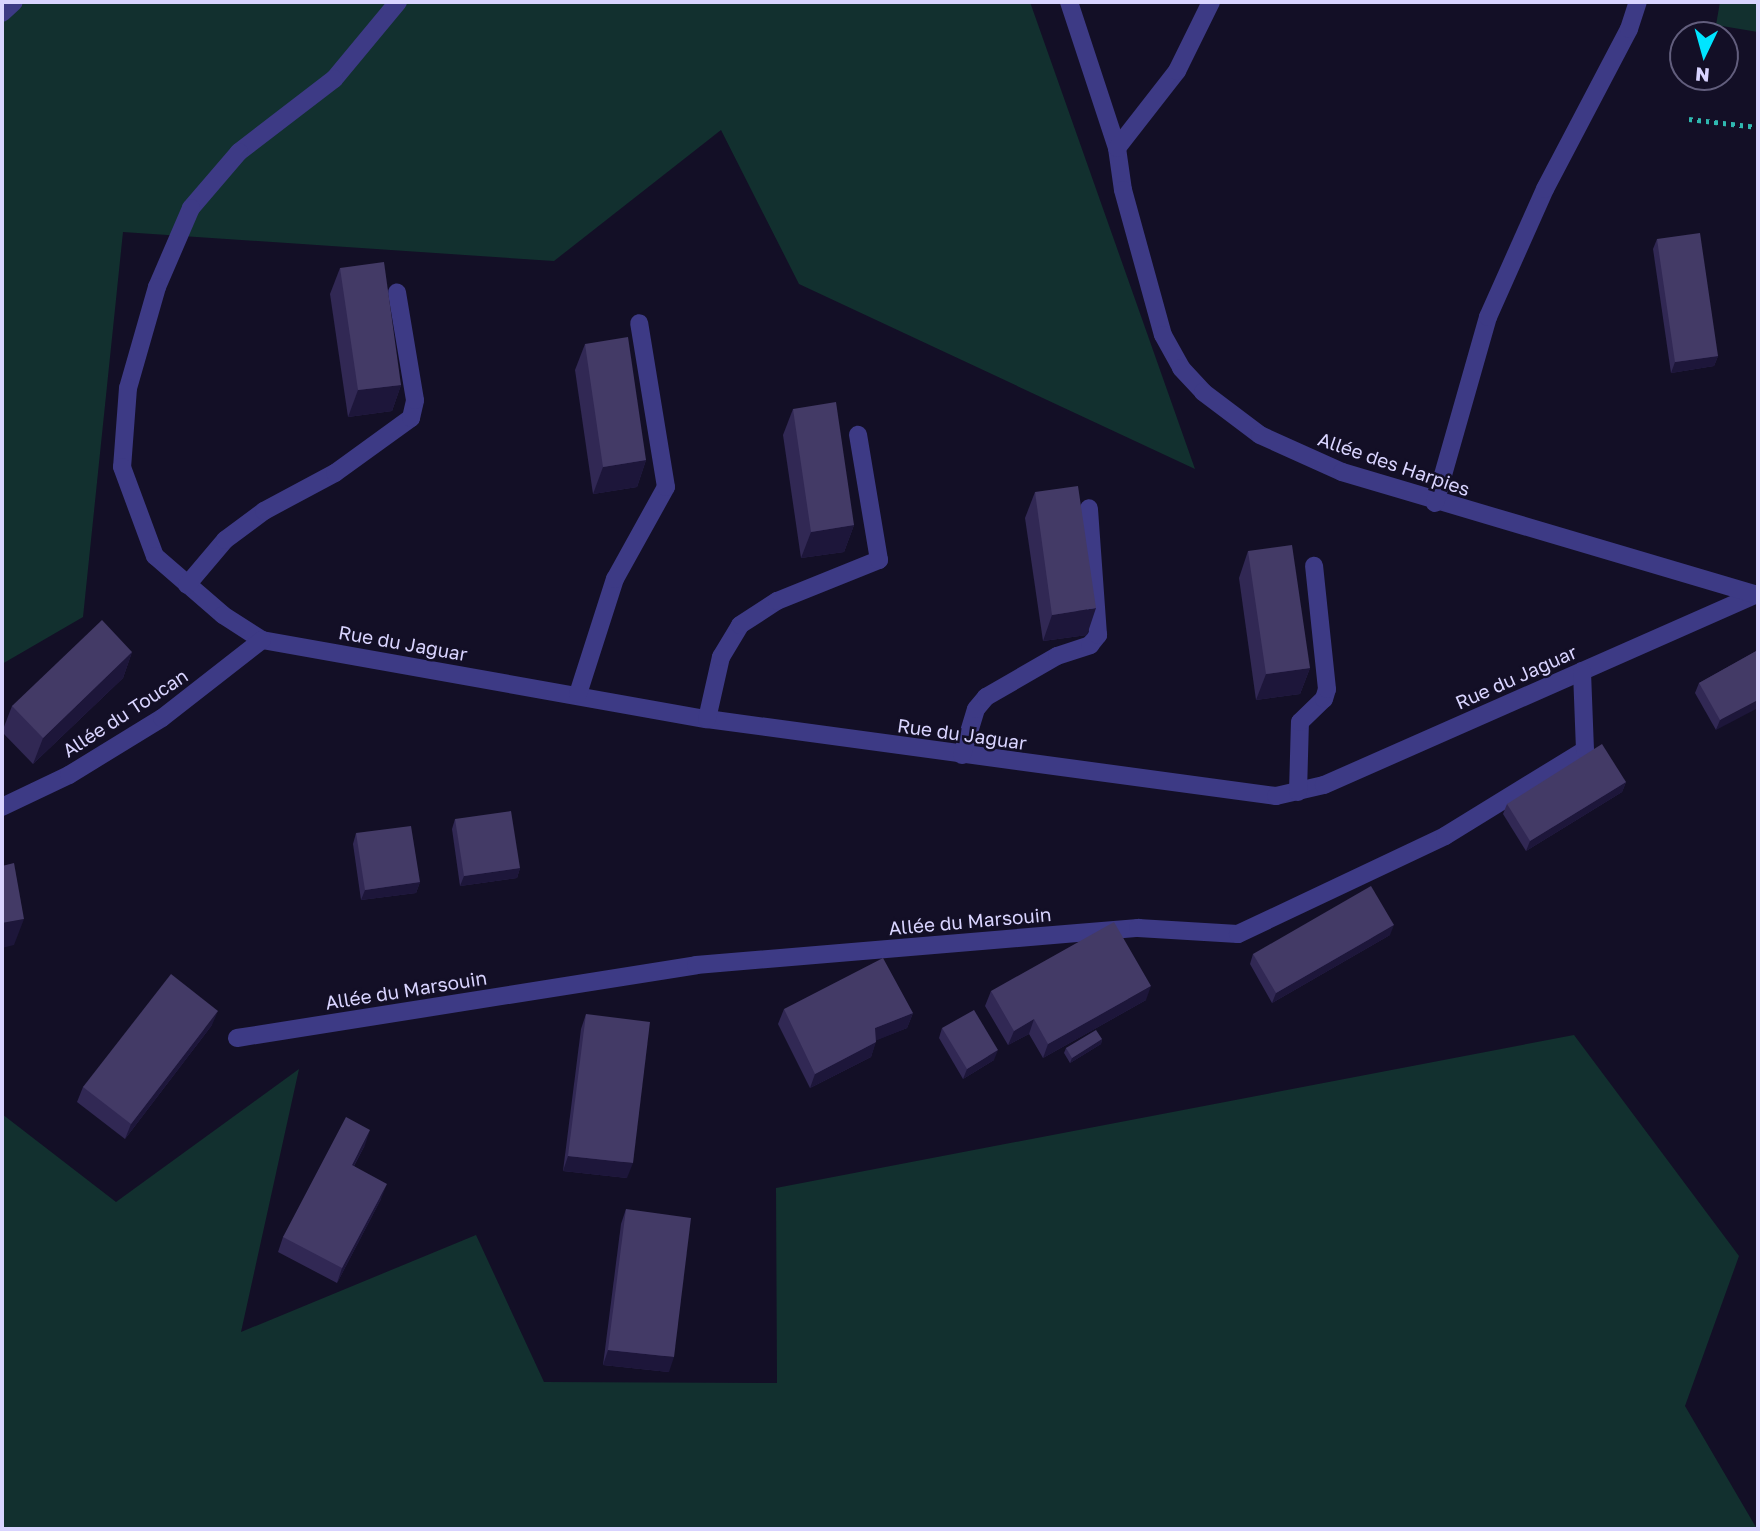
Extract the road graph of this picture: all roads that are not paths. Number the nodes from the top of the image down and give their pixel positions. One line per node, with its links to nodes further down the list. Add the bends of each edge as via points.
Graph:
1 (14, 2): 6 (street)
2 (398, 2): 14 (street, Rue du Jaguar, via 334,79 239,152 191,208 157,287 128,388 122,467 155,556)
3 (1069, 2): 7 (street, Allée des Harpies)
4 (1211, 2): 7 (street, via 1177,71)
5 (1638, 2): 11 (street, via 1629,29 1545,189 1488,317)
6 (2, 13)
7 (1117, 148): 11 (street, Allée des Harpies, via 1123,190 1163,335 1181,368 1203,392 1260,435 1342,472)
8 (397, 292): 14 (street, via 415,400 411,418 335,473 264,511 225,540)
9 (639, 323): 18 (street, via 666,488 615,579)
10 (858, 435): 19 (street, via 878,560 777,601 740,625 721,657)
11 (1435, 503): 15 (street, Allée des Harpies)
12 (1089, 508): 20 (street, via 1098,635 1090,645 1057,656 986,697 976,709)
13 (1314, 566): 21 (street, via 1327,689 1324,699 1300,722)
14 (187, 585): 16 (street, Rue du Jaguar)
15 (1758, 595): 17 (street, Rue du Jaguar)
16 (262, 640): 18 (street, Rue du Jaguar); 22 (street, Allée du Toucan, via 162,718 69,775)
17 (1582, 671): 21 (street, Rue du Jaguar); 23 (street, Allée du Marsouin, via 1585,750 1445,836 1238,934 1138,928 696,965)
18 (578, 694): 19 (street, Rue du Jaguar)
19 (707, 719): 20 (street, Rue du Jaguar)
20 (962, 755): 21 (street, Rue du Jaguar, via 1256,796)
21 (1298, 792)
22 (2, 807)
23 (237, 1038)

